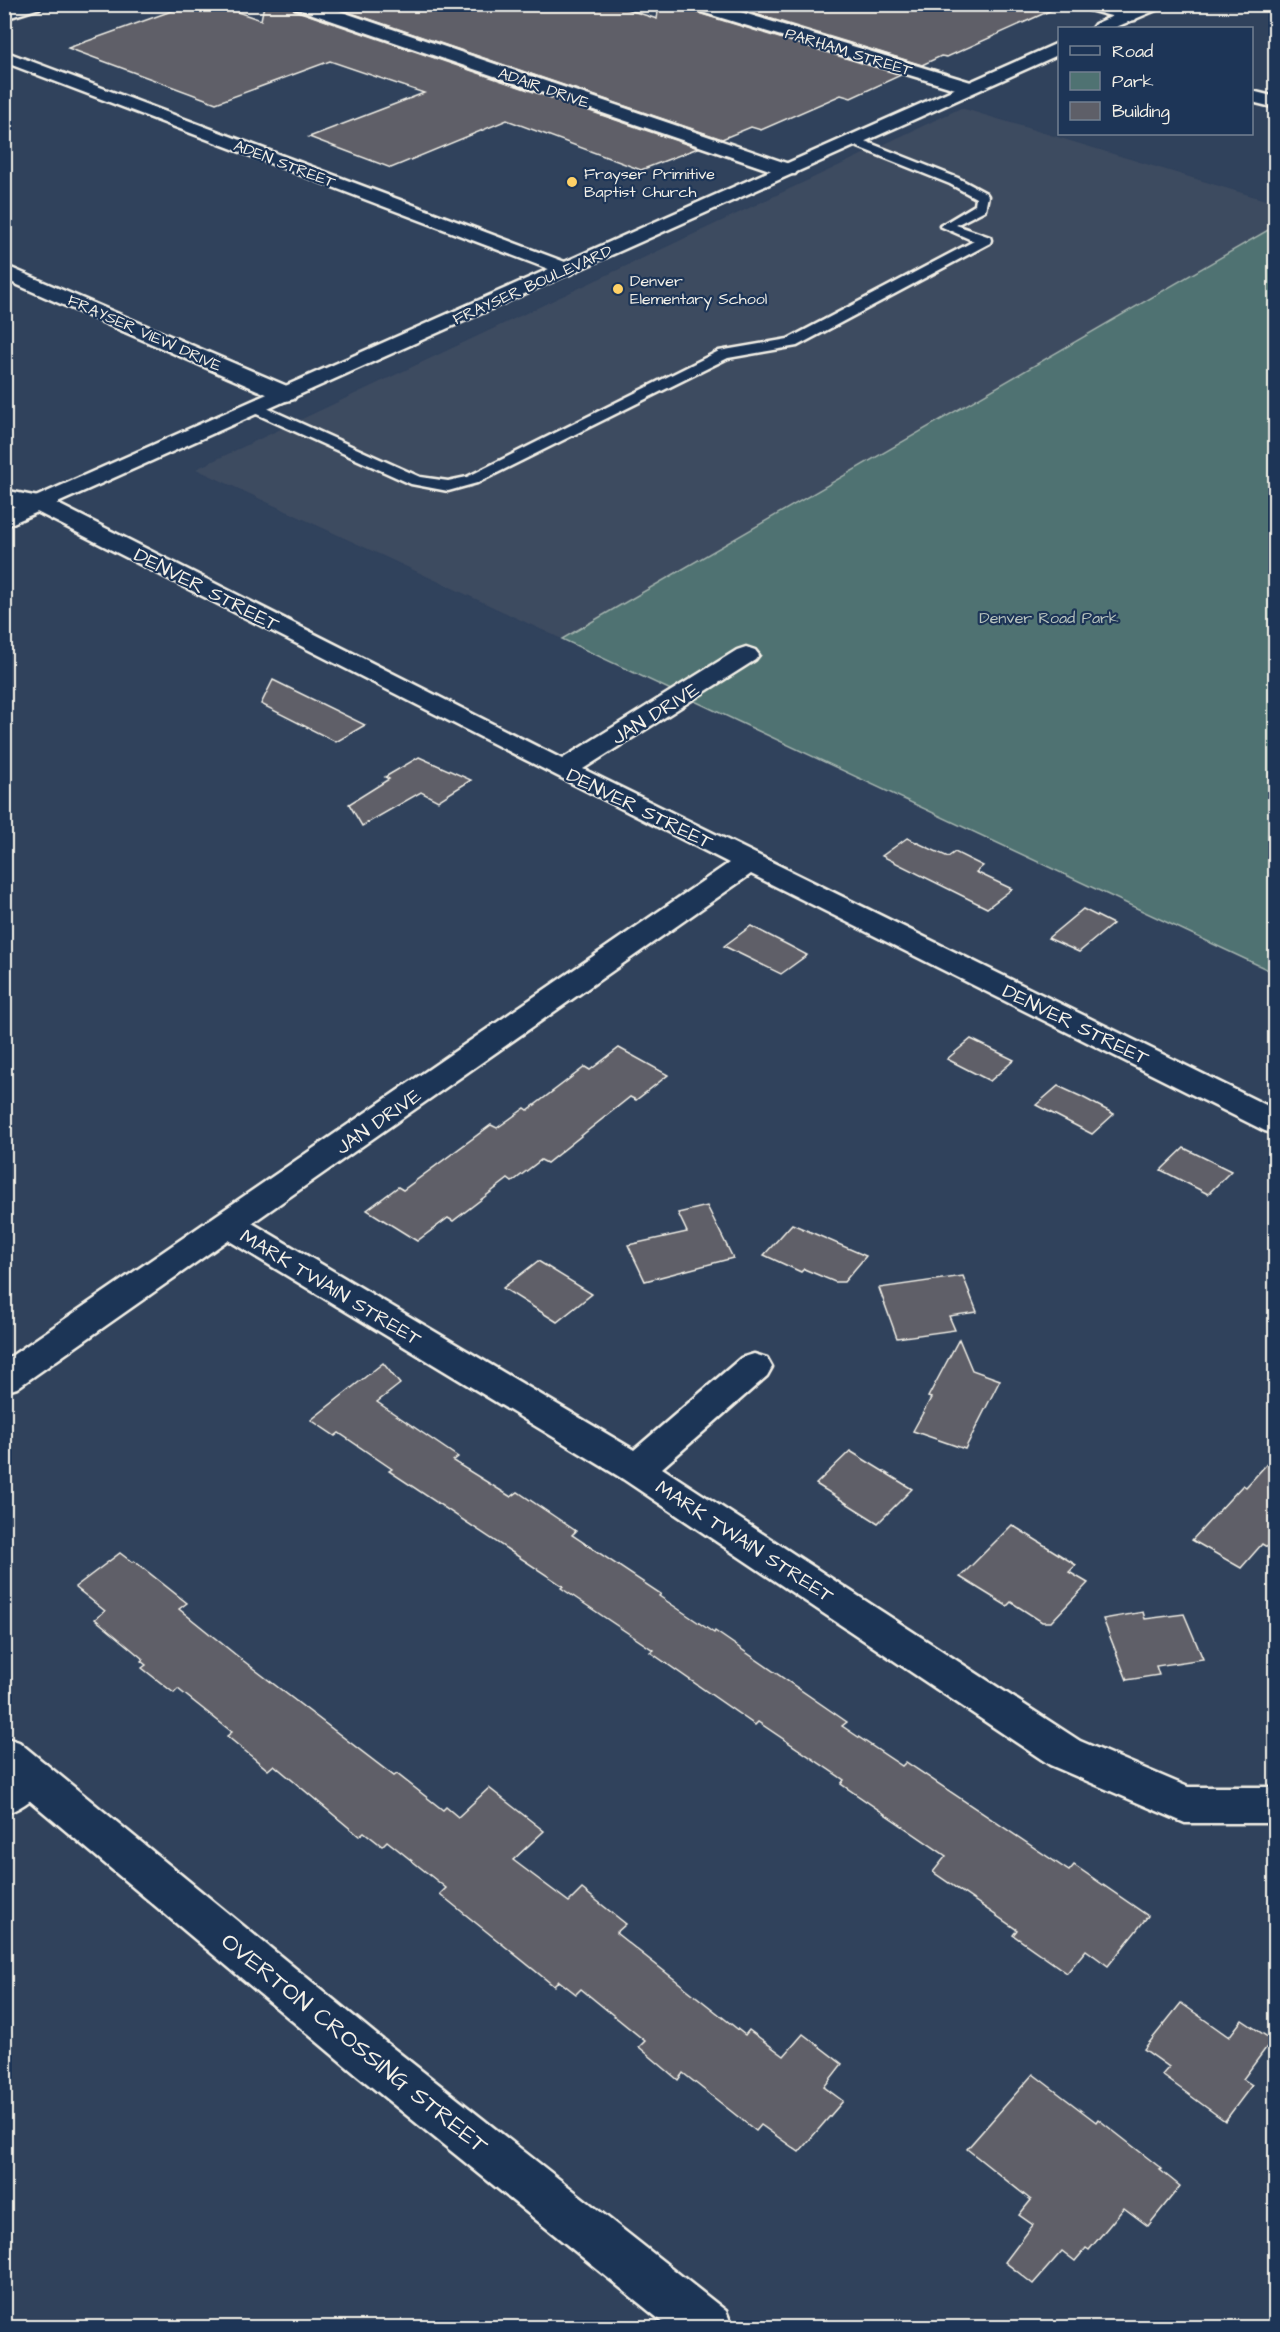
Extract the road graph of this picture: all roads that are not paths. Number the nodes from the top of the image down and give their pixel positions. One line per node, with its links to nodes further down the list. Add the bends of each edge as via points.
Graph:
1 (34, 4): 6 (street)
2 (301, 4): 15 (street, ADAIR DRIVE)
3 (695, 4): 11 (street, PARHAM STREET)
4 (1088, 4): 7 (street)
5 (1155, 4): 7 (street)
6 (4, 14)
7 (1129, 16): 8 (street)
8 (1103, 27)
9 (1058, 47): 11 (street, FRAYSER BOULEVARD)
10 (4, 56): 16 (street, ADEN STREET)
11 (968, 87): 14 (street, FRAYSER BOULEVARD)
12 (1253, 97): 13 (street)
13 (1275, 103)
14 (852, 140): 15 (street, FRAYSER BOULEVARD); 19 (lane, via 982,195 981,207 946,226 986,240 792,343 724,354 472,480 448,486 417,481)
15 (788, 170): 16 (street, FRAYSER BOULEVARD)
16 (566, 269): 18 (street, FRAYSER BOULEVARD)
17 (4, 271): 18 (street, FRAYSER VIEW DRIVE)
18 (286, 394): 19 (street, FRAYSER BOULEVARD)
19 (255, 408): 21 (street, FRAYSER BOULEVARD)
20 (4, 497): 21 (street, DENVER STREET)
21 (40, 504): 22 (street, FRAYSER BOULEVARD); 24 (street, DENVER STREET)
22 (4, 520)
23 (746, 655): 24 (street, JAN DRIVE)
24 (563, 770): 25 (street, DENVER STREET)
25 (750, 862): 26 (street, DENVER STREET); 27 (street, JAN DRIVE)
26 (1275, 1123)
27 (229, 1225): 29 (street, JAN DRIVE); 30 (street, MARK TWAIN STREET)
28 (754, 1367): 30 (street)
29 (4, 1379)
30 (636, 1469): 32 (street, MARK TWAIN STREET, via 1065,1753 1185,1805)
31 (13, 1775): 33 (street, OVERTON CROSSING STREET)
32 (1275, 1805)
33 (709, 2328)

